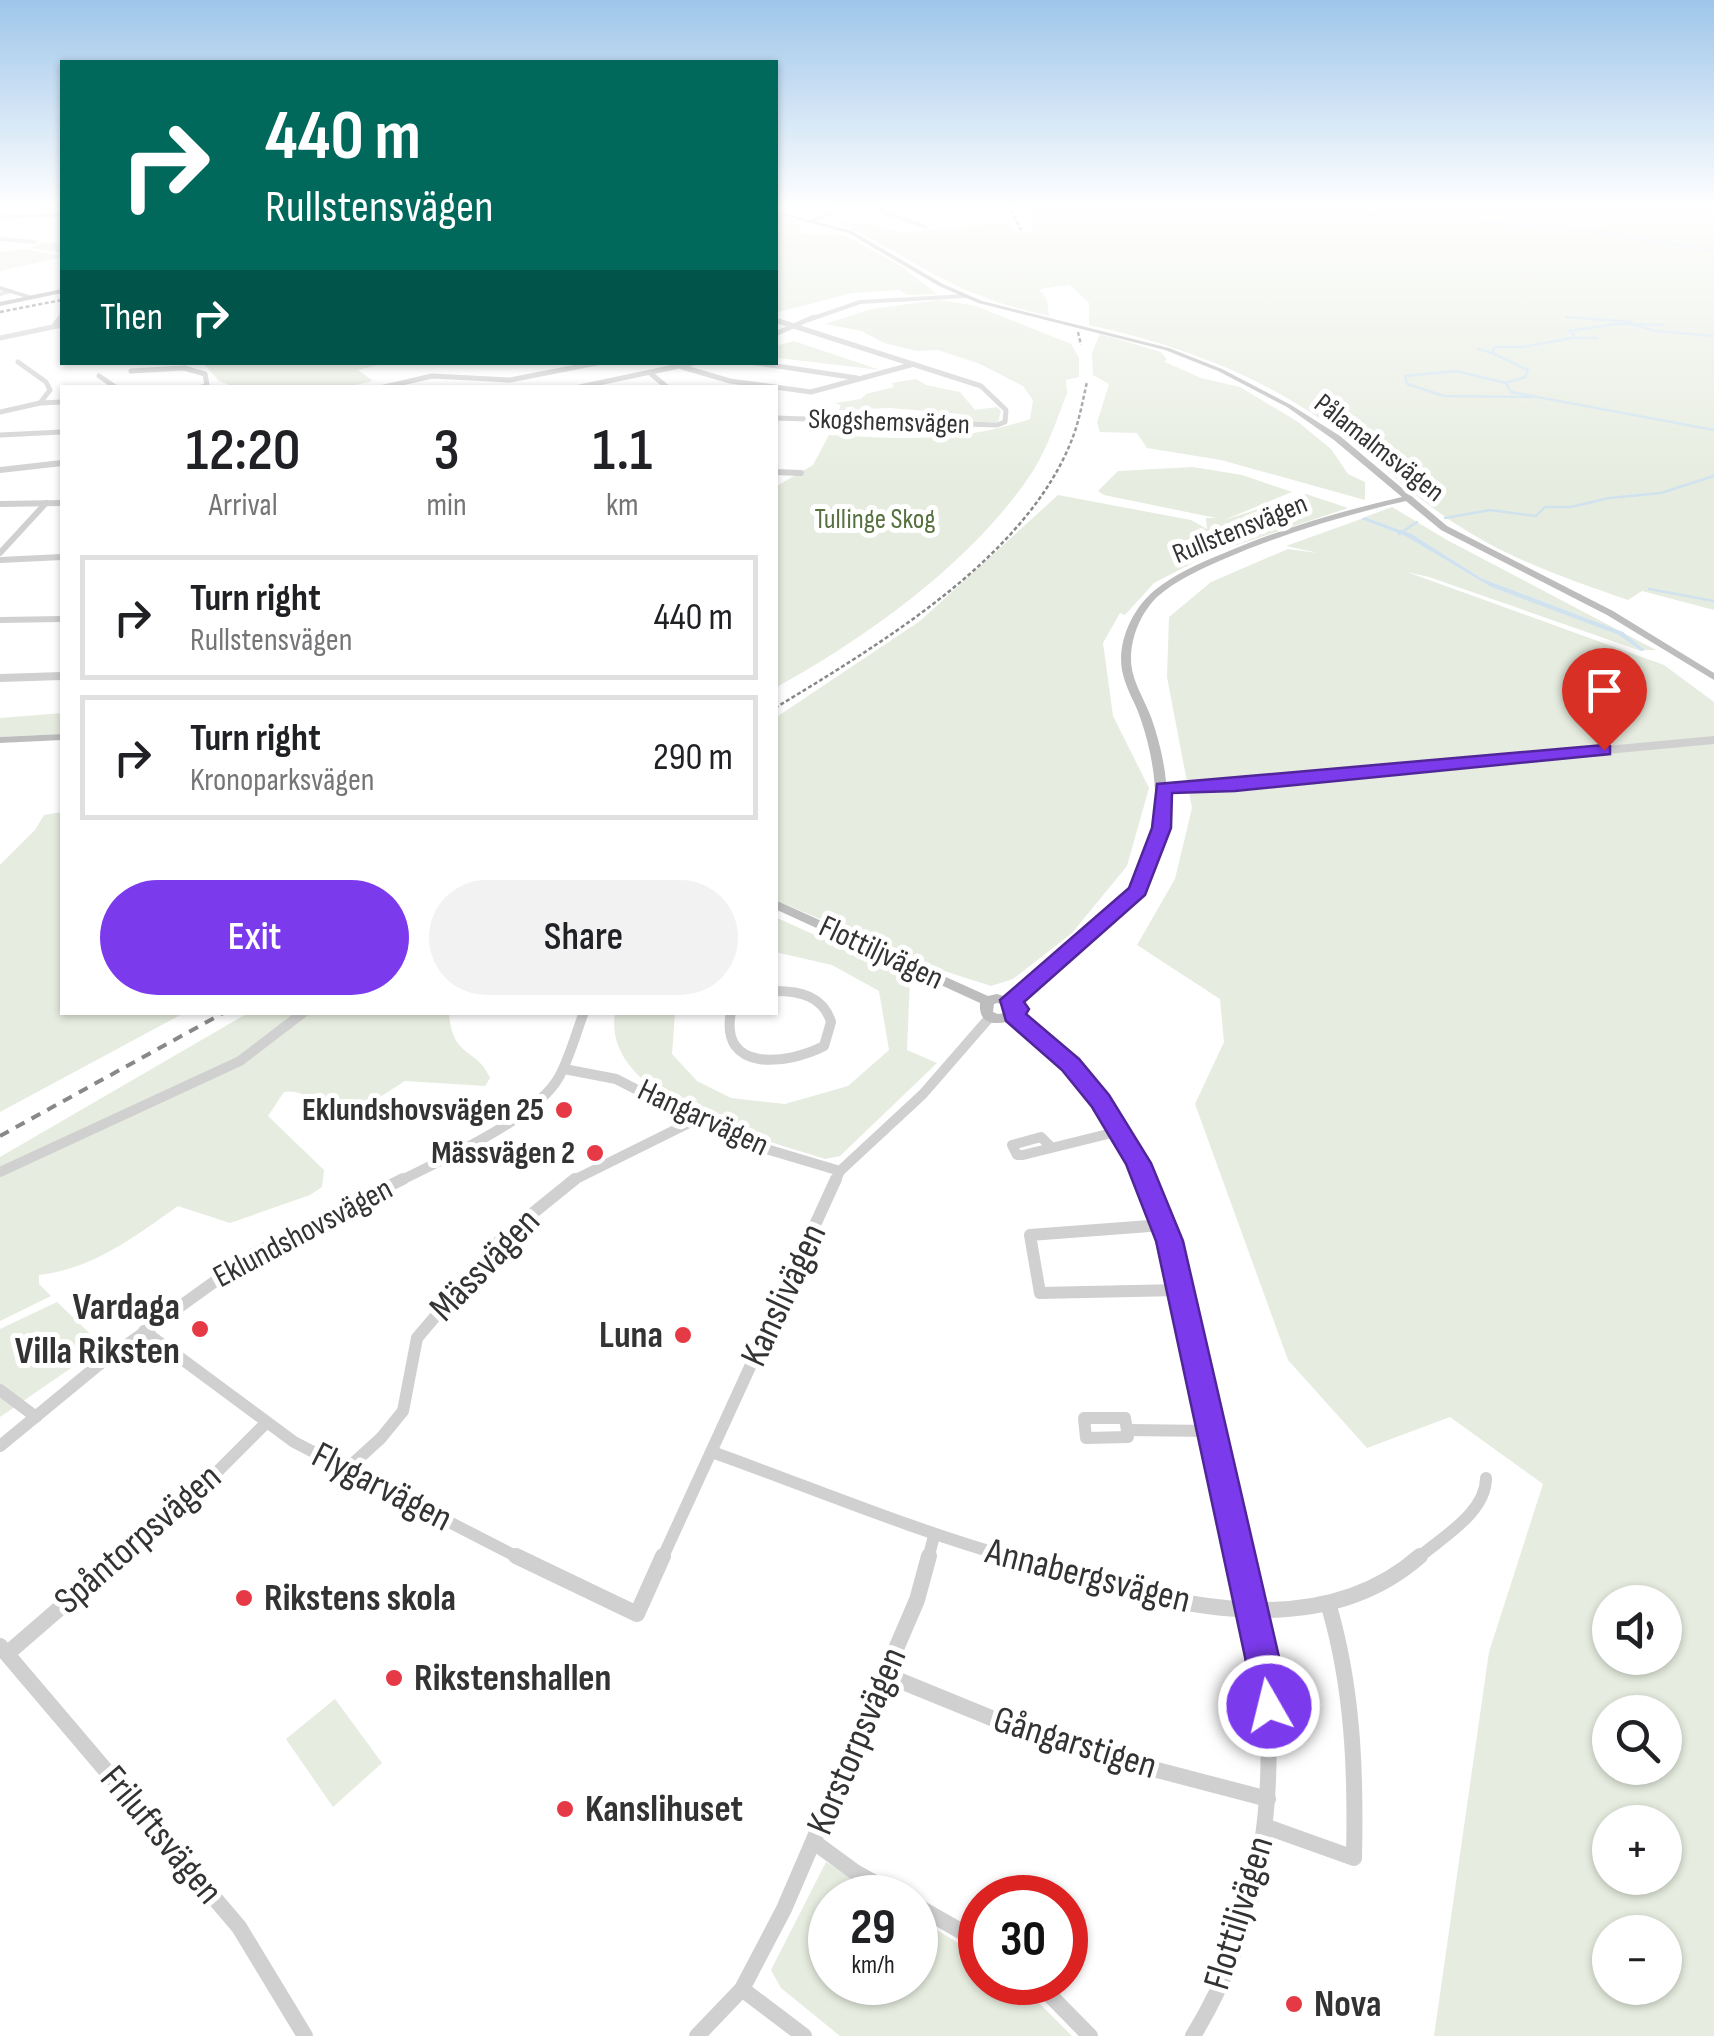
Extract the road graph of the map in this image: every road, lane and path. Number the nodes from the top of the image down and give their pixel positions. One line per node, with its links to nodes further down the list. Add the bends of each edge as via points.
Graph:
1 (25, 299): 4 (main road)
2 (912, 299): 8 (street, via 860,302)
3 (973, 299): 41 (street, Pålamalmsvägen, via 1167,349 1220,370 1337,438)
4 (0, 304)
5 (60, 321): 7 (street)
6 (778, 321): 8 (street)
7 (54, 324): 9 (street); 11 (street)
8 (796, 324): 10 (street); 13 (street)
9 (60, 325)
10 (778, 333)
11 (0, 338)
12 (18, 362): 32 (street, via 49,387)
13 (915, 364): 21 (street); 34 (street, Skogshemsvägen, via 984,388 1006,410 1003,424)
14 (586, 365): 22 (street, via 500,381 432,376)
15 (686, 365): 17 (street)
16 (770, 365): 21 (street)
17 (682, 366): 19 (street); 29 (street)
18 (131, 372): 24 (street, via 194,369)
19 (649, 373): 27 (street); 28 (street)
20 (99, 376): 23 (street)
21 (863, 379): 30 (street, via 812,392)
22 (402, 382): 25 (street); 26 (street)
23 (112, 385)
24 (207, 385)
25 (391, 385)
26 (406, 385)
27 (589, 385)
28 (667, 385)
29 (760, 385)
30 (778, 387)
31 (60, 402): 32 (street)
32 (40, 404): 33 (street)
33 (0, 412)
34 (778, 418)
35 (60, 432): 36 (street)
36 (0, 435)
37 (60, 463): 38 (street)
38 (0, 470)
39 (778, 472): 40 (street)
40 (801, 473)
41 (1407, 498): 50 (street, Pålamalmsvägen, via 1444,528 1641,630); 55 (street, Rullstensvägen, via 1221,558 1181,576 1140,611 1126,668 1156,748)
42 (46, 503): 43 (street); 44 (street); 45 (street)
43 (60, 503)
44 (0, 504)
45 (0, 557): 46 (street)
46 (60, 558)
47 (60, 619): 48 (street)
48 (0, 620)
49 (60, 676): 51 (street)
50 (1714, 677)
51 (0, 678)
52 (60, 737): 53 (street)
53 (0, 740)
54 (1714, 740): 55 (street)
55 (1163, 788): 58 (street, Rullstensvägen, via 1161,828 1138,890)
56 (778, 905): 59 (street, Flottiljvägen)
57 (778, 991): 62 (street, via 806,994 825,1005 833,1026 824,1046 789,1061 751,1058 730,1038)
58 (1013, 1008): 59 (street, via 1003,1019); 65 (street, Flottiljvägen, via 1071,1064)
59 (988, 1009): 67 (street, Kanslivägen, via 922,1094)
60 (300, 1015): 68 (street, via 240,1061)
61 (583, 1015): 63 (street, Eklundshovsvägen)
62 (731, 1015)
63 (564, 1069): 64 (street, Hangarvägen, via 627,1083); 71 (street, Eklundshovsvägen, via 547,1093 472,1145 253,1254)
64 (693, 1120): 67 (street, Hangarvägen); 79 (street, Mässvägen, via 578,1176 501,1239 417,1338 400,1415)
65 (1120, 1130): 66 (street); 69 (street, Flottiljvägen)
66 (1050, 1146)
67 (840, 1171): 78 (street, Kanslivägen)
68 (0, 1172)
69 (1163, 1225): 70 (street, Flottiljvägen); 70 (street, via 1030,1235 1040,1293)
70 (1180, 1290): 76 (street, Flottiljvägen)
71 (144, 1331): 73 (street, Eklundshovsvägen); 74 (street, Flygarvägen)
72 (0, 1390): 73 (street)
73 (36, 1417): 77 (street, Eklundshovsvägen)
74 (266, 1422): 79 (street, Flygarvägen); 85 (street, Spåntorpsvägen, via 214,1475)
75 (1127, 1430): 76 (street)
76 (1212, 1431): 83 (street, Flottiljvägen)
77 (0, 1446)
78 (712, 1452): 81 (street, Annabergsvägen); 84 (street, Kanslivägen)
79 (347, 1469): 84 (street, Flygarvägen)
80 (1486, 1478): 82 (street, Annabergsvägen, via 1478,1504 1408,1567 1372,1591)
81 (934, 1536): 83 (street, Annabergsvägen, via 1160,1599); 86 (street, Korstorpsvägen)
82 (1328, 1603): 83 (street, Annabergsvägen); 88 (street, via 1350,1699 1357,1775 1354,1858)
83 (1251, 1612): 87 (street, Flottiljvägen, via 1269,1706)
84 (637, 1614)
85 (4, 1650): 93 (street, Friluftsvägen, via 239,1927)
86 (886, 1675): 87 (street, Gångarstigen, via 1050,1742); 89 (street, Korstorpsvägen)
87 (1268, 1799): 88 (street, Flottiljvägen)
88 (1267, 1827): 97 (street, Flottiljvägen, via 1230,1962)
89 (814, 1842): 90 (street); 91 (street, Korstorpsvägen)
90 (866, 1875)
91 (742, 1989): 94 (street, Korstorpsvägen); 95 (street)
92 (1060, 2005): 96 (street)
93 (305, 2036)
94 (697, 2036)
95 (804, 2036)
96 (1090, 2036)
97 (1193, 2036)

